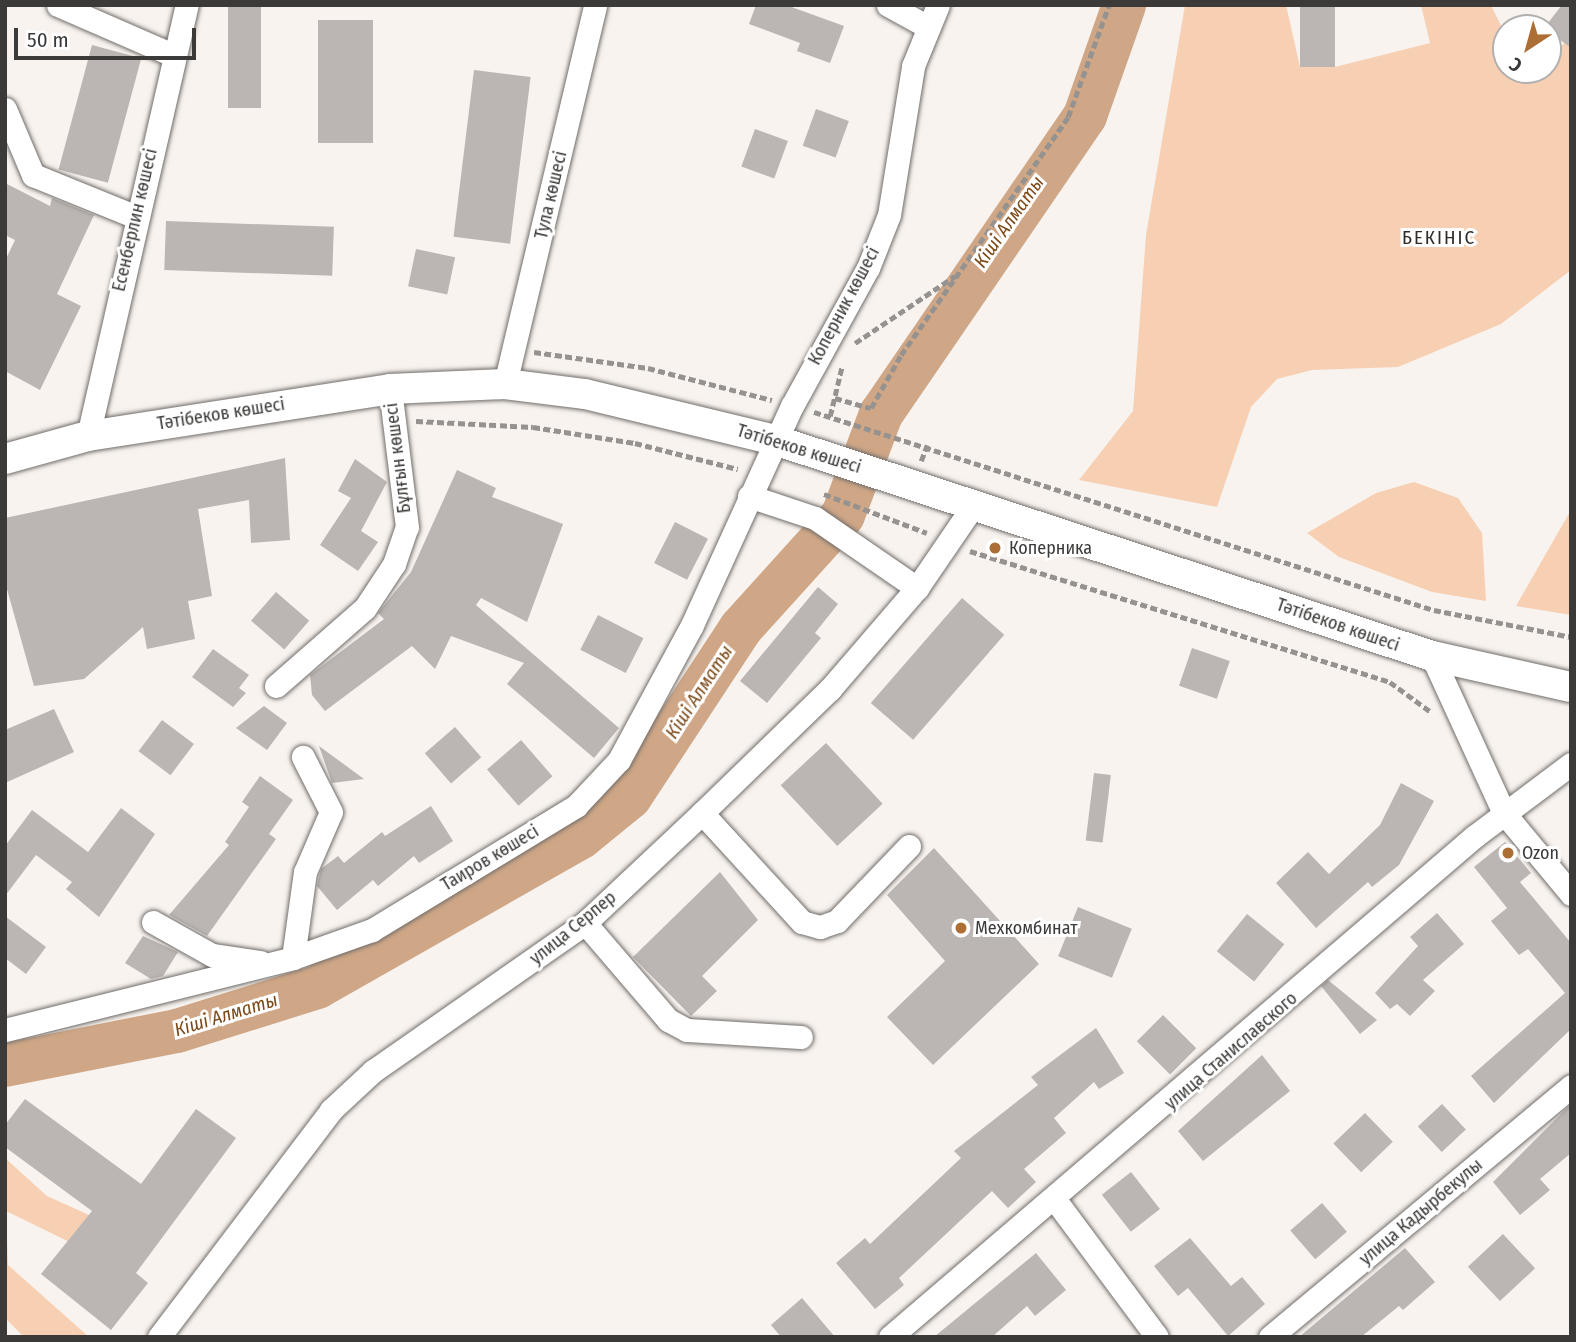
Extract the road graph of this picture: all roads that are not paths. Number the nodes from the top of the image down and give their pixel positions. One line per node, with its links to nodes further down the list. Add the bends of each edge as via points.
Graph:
1 (58, 5): 7 (street)
2 (187, 5): 7 (street, Есенберлин көшесі)
3 (595, 5): 10 (street, Тула көшесі)
4 (888, 5): 6 (street)
5 (938, 5): 6 (street, Коперник көшесі)
6 (928, 27): 13 (street, Коперник көшесі, via 914,66 889,215 868,268)
7 (173, 55): 9 (street, Есенберлин көшесі)
8 (5, 109): 9 (street, via 33,175)
9 (134, 216): 12 (street, Есенберлин көшесі)
10 (505, 384): 11 (main road, Тәтібеков көшесі); 13 (main road, Тәтібеков көшесі, via 644,406)
11 (390, 389): 12 (main road, Тәтібеков көшесі); 19 (street, Бұлғын көшесі, via 407,527 394,564 365,608)
12 (88, 436): 14 (main road, Тәтібеков көшесі)
13 (775, 440): 15 (street, Таиров көшесі); 16 (main road, Тәтібеков көшесі)
14 (5, 458)
15 (749, 496): 17 (street, via 815,518); 29 (street, Таиров көшесі, via 692,625 619,760 576,806 372,929)
16 (975, 503): 17 (street, улица Серпер); 18 (main road, Тәтібеков көшесі)
17 (918, 587): 23 (street, улица Серпер, via 830,689)
18 (1432, 656): 20 (main road, Тәтібеков көшесі); 24 (street)
19 (276, 686)
20 (1571, 687)
21 (303, 758): 29 (street, via 331,812 305,872)
22 (1571, 764): 24 (street, улица Станиславского)
23 (702, 813): 25 (street, via 802,922 820,927 837,921); 28 (street, улица Серпер)
24 (1504, 813): 26 (street); 34 (street, улица Станиславского)
25 (909, 846)
26 (1571, 894)
27 (153, 922): 30 (street, via 212,956)
28 (585, 923): 32 (street, via 660,1011 687,1030); 35 (street, улица Серпер, via 373,1071 331,1110)
29 (293, 958): 30 (street, Таиров көшесі)
30 (270, 964): 31 (street, Таиров көшесі)
31 (5, 1030)
32 (801, 1037)
33 (1571, 1086): 38 (street, улица Кадырбекулы)
34 (1056, 1200): 36 (street, улица Станиславского); 37 (street)
35 (159, 1337)
36 (890, 1337)
37 (1157, 1337)
38 (1270, 1337)

